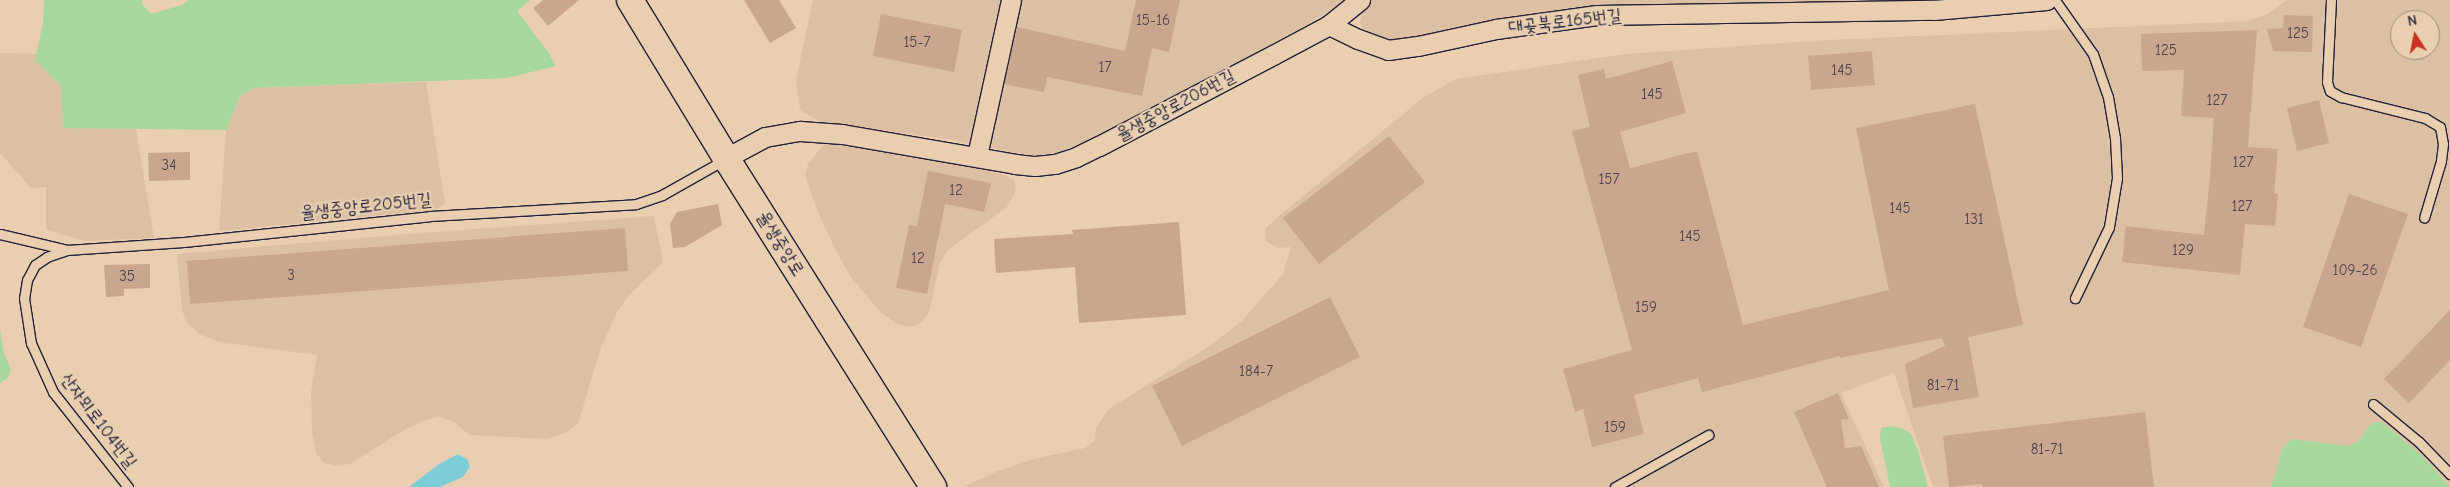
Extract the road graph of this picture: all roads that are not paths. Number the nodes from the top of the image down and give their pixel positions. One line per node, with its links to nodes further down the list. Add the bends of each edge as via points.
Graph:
1 (630, 0): 10 (street, 율생중앙로)
2 (1011, 0): 9 (street)
3 (1360, 0): 8 (street, 율생중앙로206번길)
4 (2047, 0): 7 (street, 대곶북로165번길, via 1934,10)
5 (2055, 0): 14 (lane, via 2093,54 2108,97 2118,178 2109,227)
6 (2331, 0): 11 (lane, via 2326,82 2330,92 2425,118 2440,127 2444,144 2441,162)
7 (1751, 7): 8 (street, 대곶북로165번길, via 1597,15 1496,29 1388,50)
8 (1329, 25): 9 (street, 율생중앙로206번길, via 1076,157 1035,166)
9 (977, 156): 10 (street, 율생중앙로206번길, via 842,134 800,131 765,137)
10 (726, 158): 13 (lane, 율생중앙로205번길, via 662,196 636,204 430,216 184,242); 19 (street, 율생중앙로)
11 (2424, 218)
12 (0, 234): 13 (lane, 율생중앙로205번길)
13 (67, 250): 18 (lane, 산자뫼로104번길, via 41,261 27,280 24,298 31,344 53,392)
14 (2075, 298)
15 (2373, 404): 17 (lane, via 2419,442)
16 (1708, 435): 20 (lane)
17 (2450, 474)
18 (128, 487)
19 (933, 487)
20 (1615, 487)

